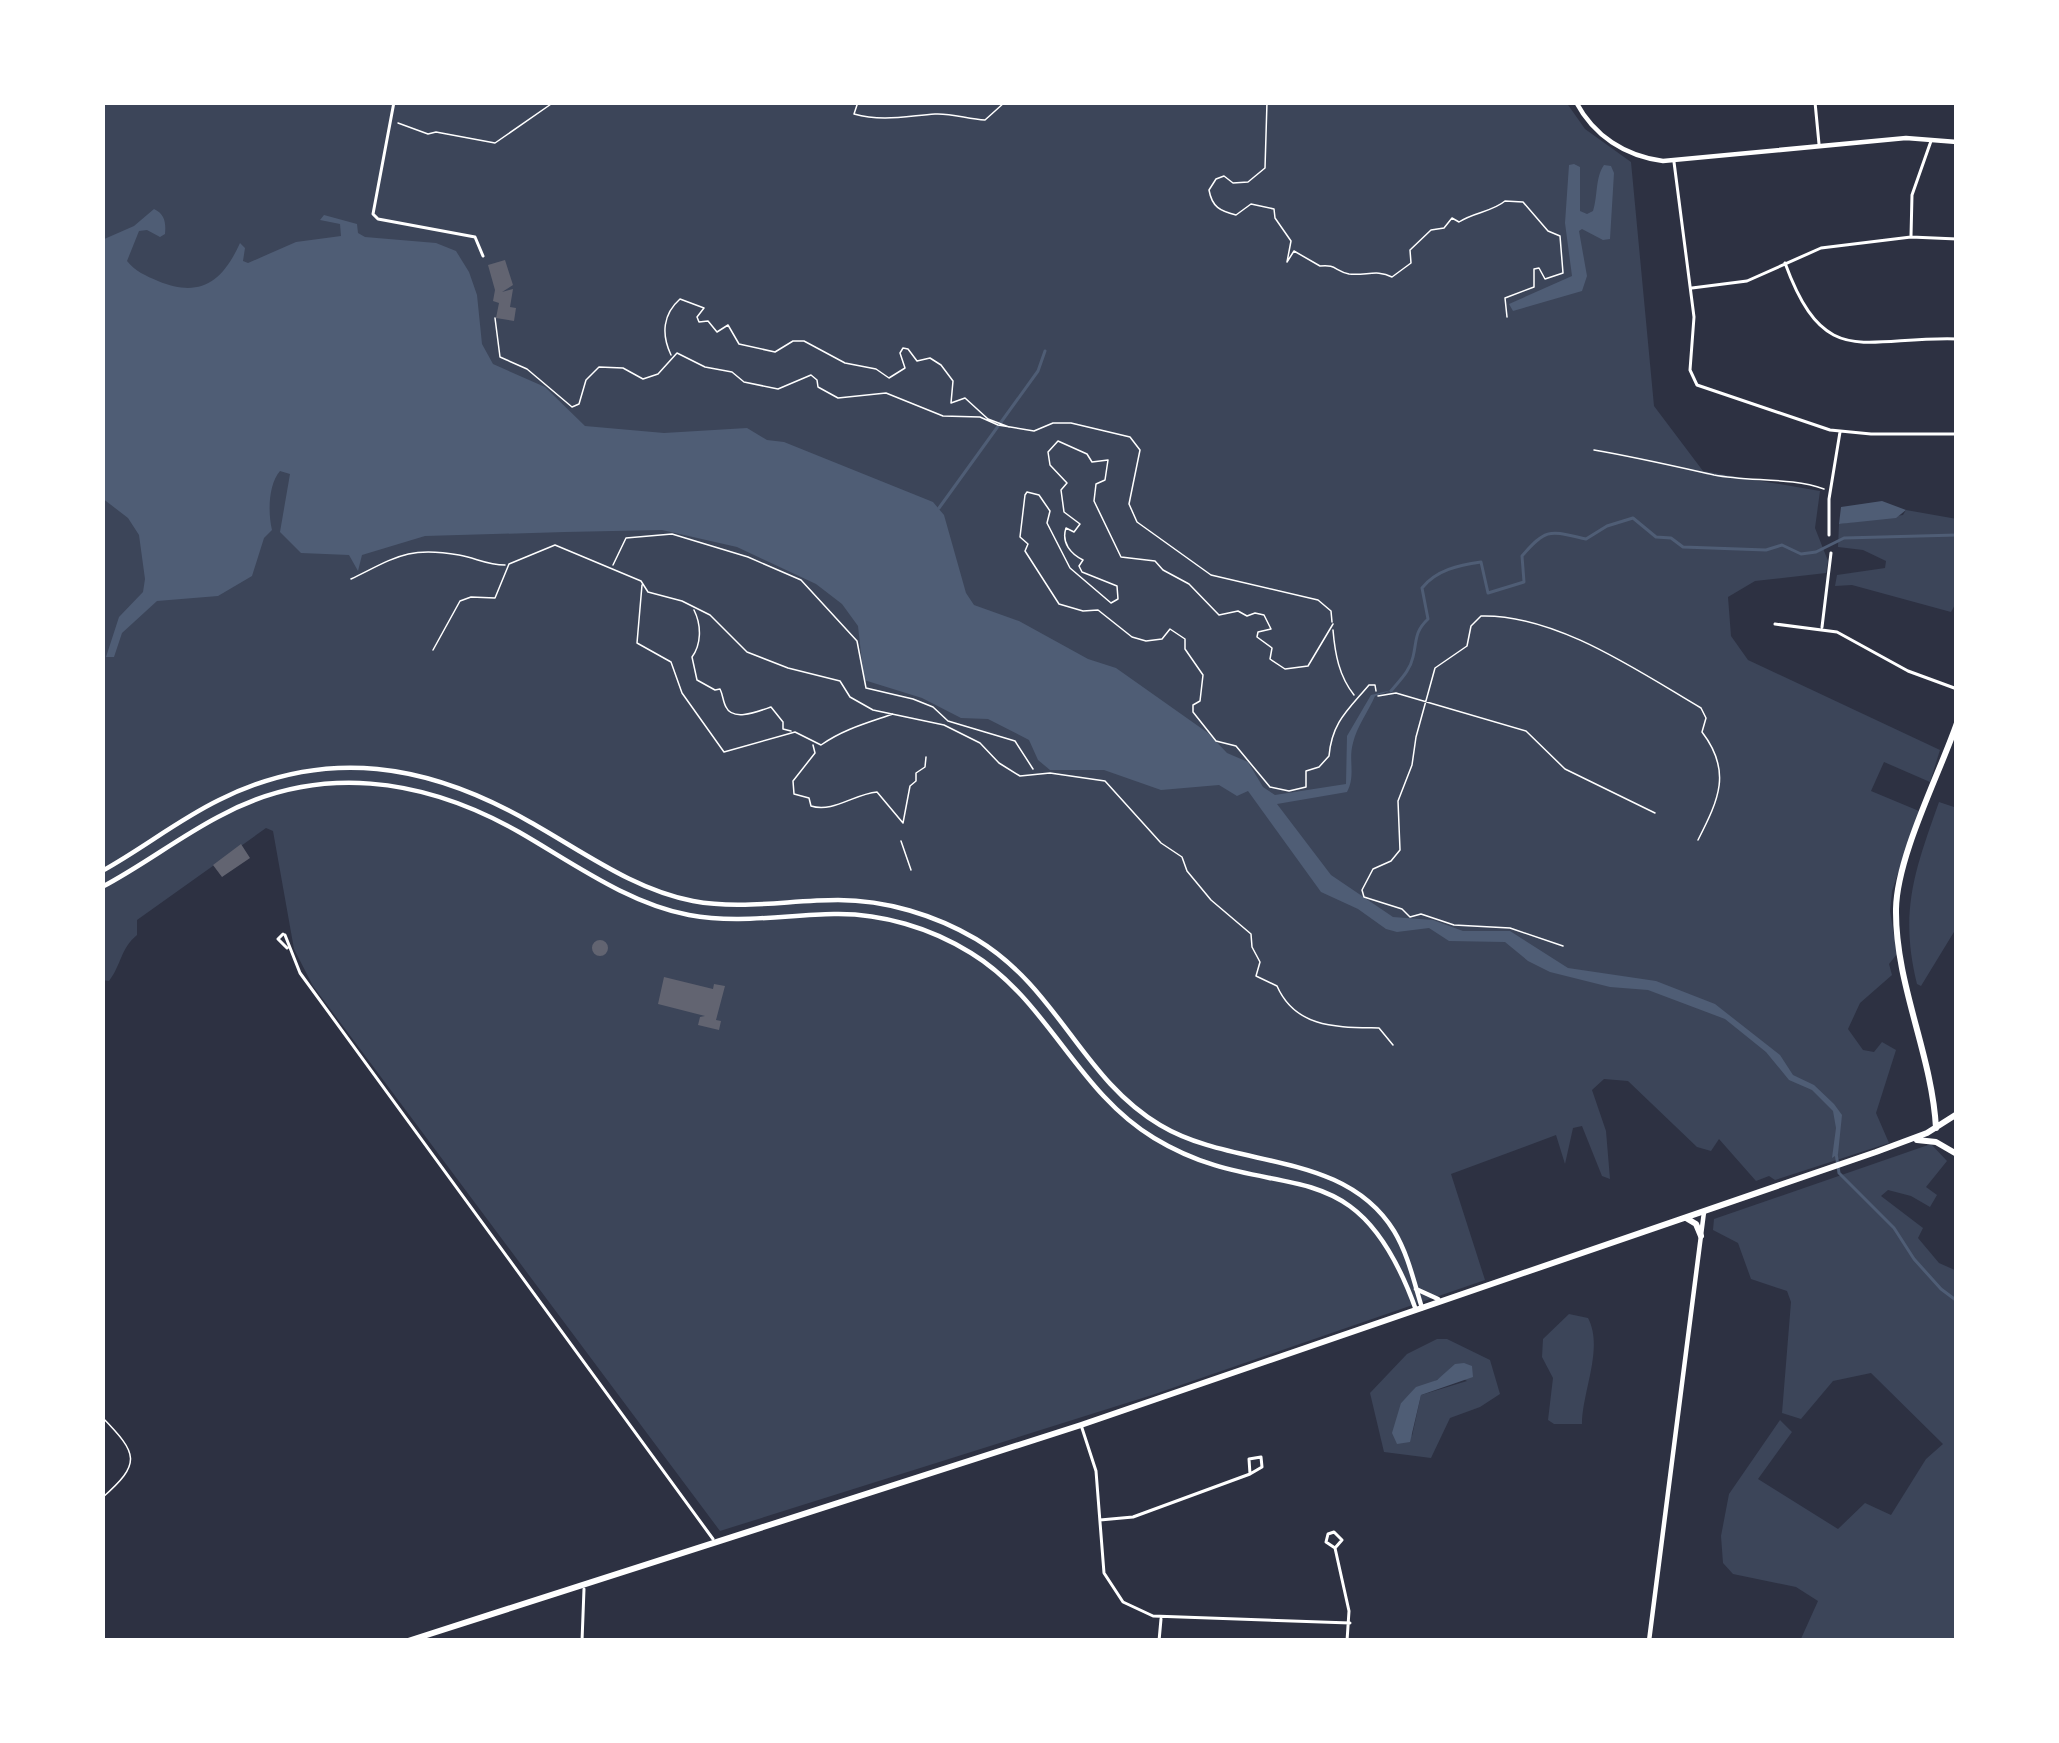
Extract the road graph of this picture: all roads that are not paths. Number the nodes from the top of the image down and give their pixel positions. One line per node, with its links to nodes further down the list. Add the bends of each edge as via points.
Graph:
1 (394, 102): 10 (street, via 375,217 475,237)
2 (1576, 102): 7 (street, via 1620,148)
3 (1815, 102): 6 (street)
4 (1932, 138): 5 (street); 6 (street); 8 (street, via 1912,195)
5 (1957, 142)
6 (1820, 146): 7 (street)
7 (1674, 162): 12 (street)
8 (1911, 237): 9 (street); 11 (street, via 1821,248)
9 (1957, 239)
10 (483, 256)
11 (1785, 262): 12 (street, via 1747,281); 13 (street, via 1803,308 1836,337)
12 (1690, 289): 14 (street, via 1697,385)
13 (1957, 339)
14 (1840, 432): 15 (street); 16 (street)
15 (1957, 434)
16 (1829, 535)
17 (1831, 553): 19 (street)
18 (1775, 624): 19 (street)
19 (1822, 628): 20 (street)
20 (1957, 689)
21 (1957, 723): 22 (main road)
22 (1954, 741): 33 (main road, via 1896,903 1901,968)
23 (902, 841): 25 (lane)
24 (597, 860): 26 (street, via 470,790 400,770 347,767 235,792); 27 (street); 29 (street, via 697,902)
25 (911, 870)
26 (102, 871)
27 (590, 873): 28 (street, via 450,798 348,782 293,788 236,808); 30 (street, via 694,916)
28 (102, 887)
29 (793, 902): 30 (street); 36 (street, via 887,905 957,928 1035,986 1104,1077 1150,1119 1202,1145)
30 (794, 916): 37 (street, via 872,917 955,944 1028,1000 1092,1086 1142,1130 1201,1160)
31 (288, 949): 50 (street)
32 (1957, 1114): 33 (main road)
33 (1936, 1128): 34 (main road); 35 (main road)
34 (1907, 1141): 35 (main road, via 1936,1142); 38 (main road)
35 (1956, 1154)
36 (1295, 1167): 37 (street); 41 (street, via 1338,1180 1378,1210 1400,1241)
37 (1292, 1181): 41 (street, via 1330,1193 1370,1221)
38 (1705, 1210): 39 (main road); 40 (street)
39 (1683, 1218): 40 (main road); 42 (main road)
40 (1701, 1236): 59 (street)
41 (1413, 1290): 42 (street); 43 (street); 44 (street)
42 (1444, 1300): 43 (main road)
43 (1419, 1309): 44 (main road)
44 (1397, 1316): 46 (main road)
45 (102, 1417): 48 (lane, via 132,1456 128,1473)
46 (1081, 1426): 49 (street, via 1094,1461); 50 (main road)
47 (1250, 1474): 49 (street, via 1133,1517)
48 (102, 1498)
49 (1099, 1520): 53 (street, via 1111,1588 1129,1606)
50 (714, 1540): 52 (main road)
51 (1335, 1548): 54 (street)
52 (585, 1583): 55 (main road); 56 (street)
53 (1161, 1617): 54 (street); 57 (street)
54 (1350, 1623): 58 (street)
55 (408, 1641)
56 (582, 1641)
57 (1159, 1641)
58 (1347, 1641)
59 (1649, 1641)

